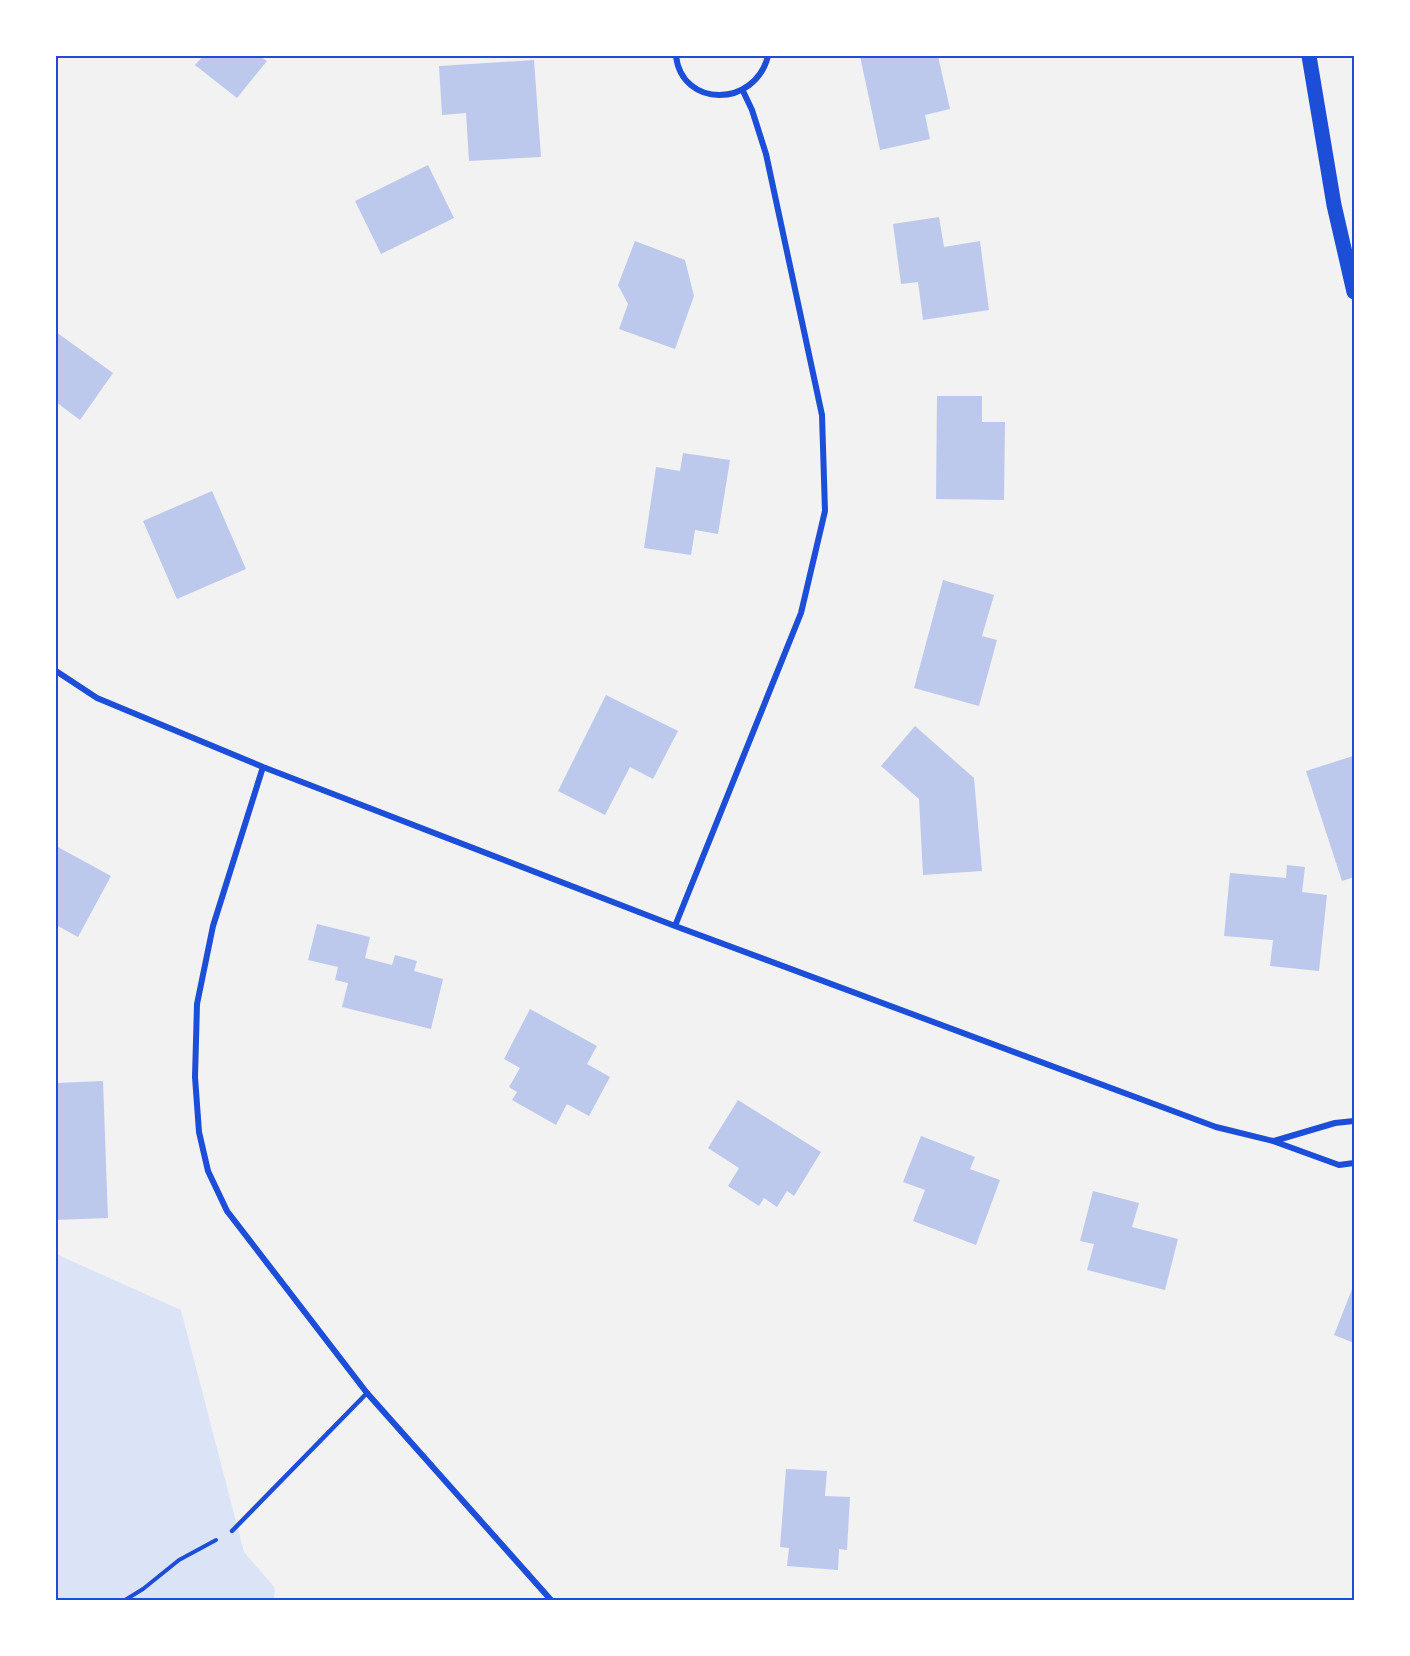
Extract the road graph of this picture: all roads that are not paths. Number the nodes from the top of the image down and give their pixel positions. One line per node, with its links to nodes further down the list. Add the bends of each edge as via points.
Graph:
1 (676, 56): 4 (street, via 684,77 696,88 711,94)
2 (768, 56): 4 (street, via 755,82)
3 (1309, 56): 5 (main road, via 1334,205)
4 (742, 91): 8 (street, via 766,154 822,415 825,511 801,613)
5 (1354, 292)
6 (56, 671): 7 (street, via 97,698)
7 (263, 767): 8 (street); 12 (street, via 213,926 197,1004 195,1077 199,1132 207,1171 227,1210)
8 (675, 927): 10 (street, via 1216,1127)
9 (1354, 1121): 10 (street)
10 (1273, 1141): 11 (street, via 1340,1165)
11 (1354, 1163)
12 (367, 1393): 13 (lane); 14 (street)
13 (231, 1532)
14 (551, 1600)

